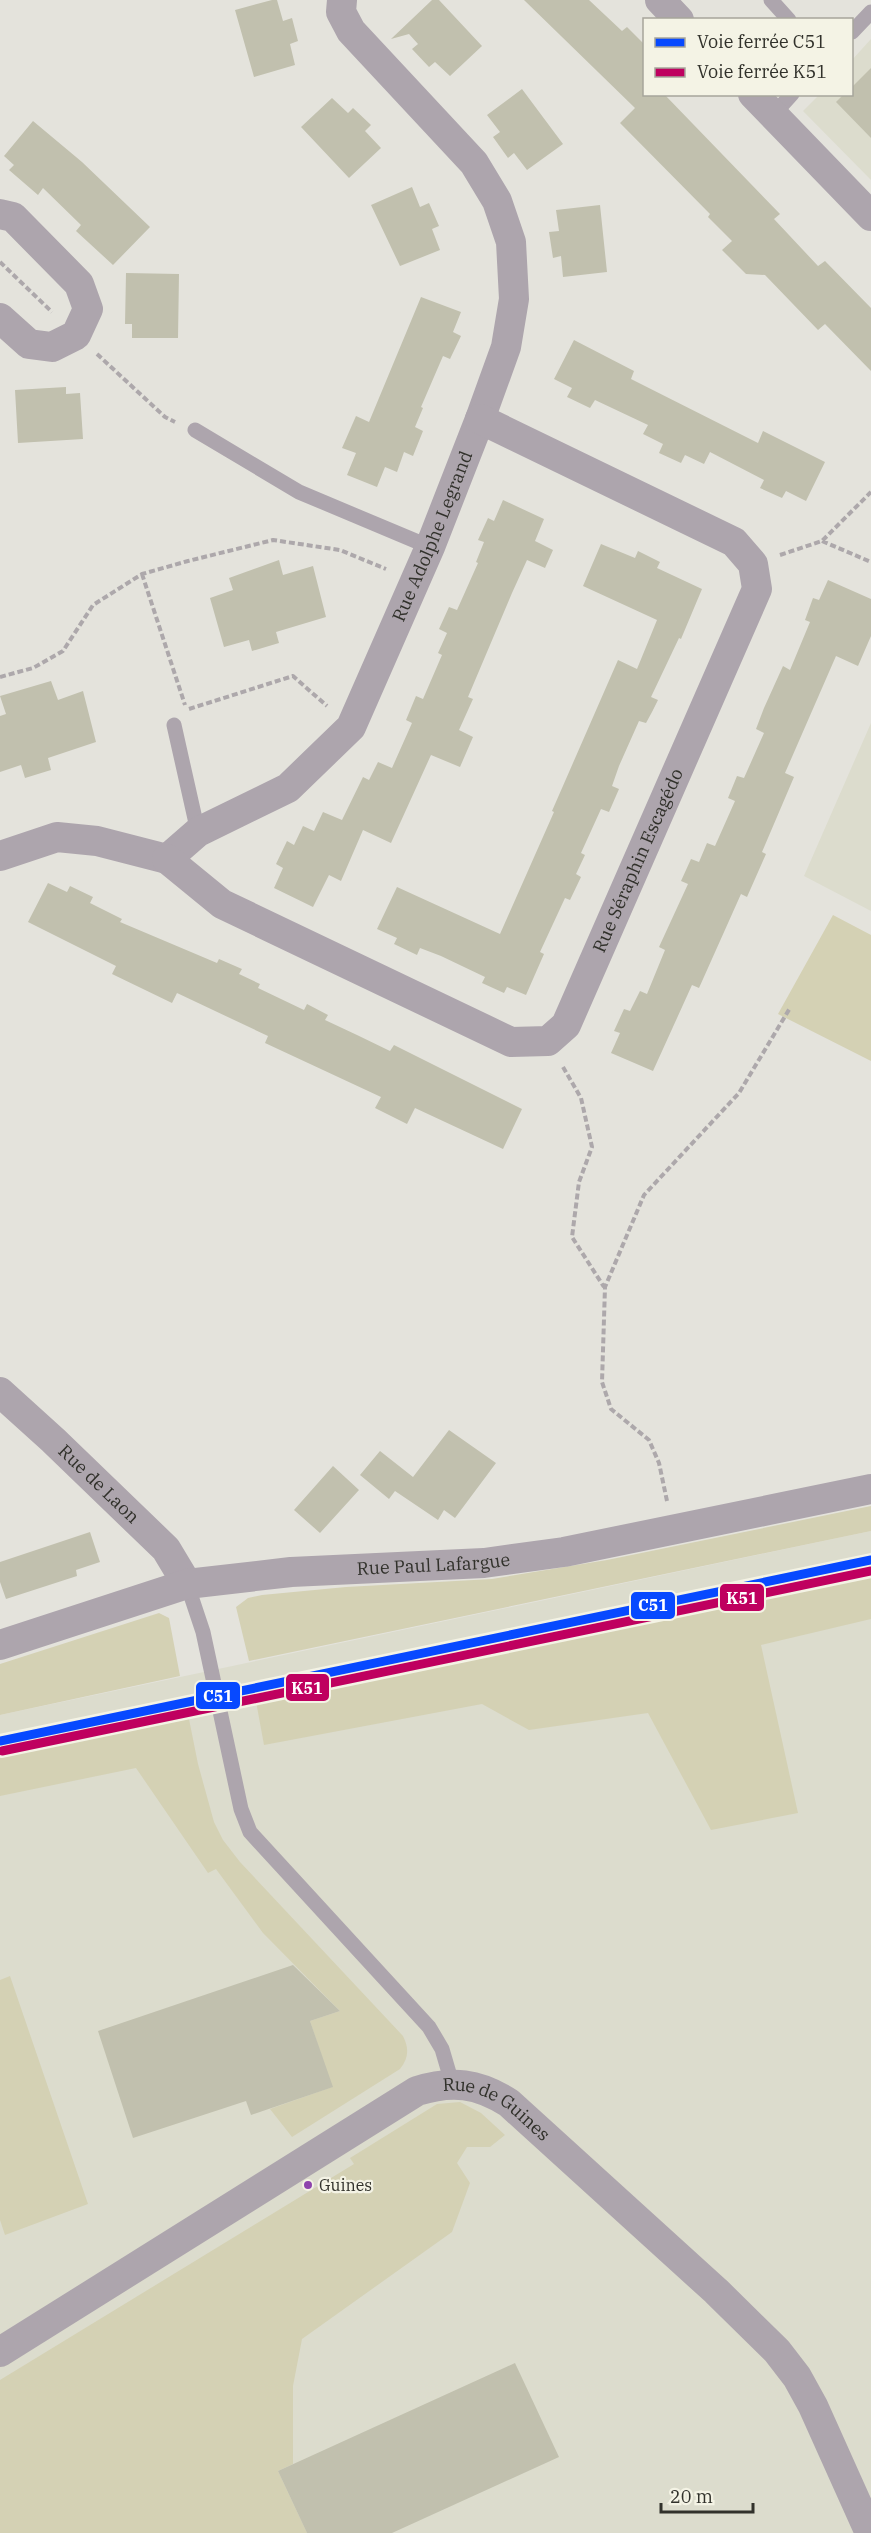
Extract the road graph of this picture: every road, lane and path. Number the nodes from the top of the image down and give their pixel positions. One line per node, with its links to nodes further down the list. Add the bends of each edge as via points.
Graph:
1 (342, 0): 12 (street, Rue Adolphe Legrand, via 341,12 351,31 474,163 497,201 510,242 514,299 506,347)
2 (660, 0): 5 (street)
3 (771, 0): 6 (lane)
4 (871, 12): 7 (lane)
5 (677, 18)
6 (787, 18)
7 (853, 31)
8 (773, 101): 10 (street)
9 (0, 214): 11 (street, via 14,218 79,284 88,309 76,335 52,347 29,344)
10 (871, 216)
11 (0, 318)
12 (480, 419): 16 (street, Rue Adolphe Legrand); 18 (street, via 734,542)
13 (195, 430): 16 (lane, via 299,492)
14 (871, 492): 15 (path)
15 (822, 541): 17 (path); 18 (path)
16 (430, 547): 20 (street, Rue Adolphe Legrand)
17 (871, 562)
18 (753, 564): 28 (street, Rue Séraphin Escagédo, via 757,590 566,1025)
19 (142, 574): 20 (path, via 273,540 340,550); 21 (path, via 93,605 63,651 33,668); 23 (path, via 187,710 293,676)
20 (415, 581): 23 (street, Rue Adolphe Legrand)
21 (0, 677)
22 (174, 725): 24 (lane)
23 (351, 727): 24 (street, Rue Adolphe Legrand, via 288,788)
24 (198, 832): 26 (street, Rue Adolphe Legrand)
25 (0, 856): 26 (street, via 57,837 97,841)
26 (167, 859): 28 (street, via 222,904 511,1042)
27 (790, 1008): 29 (path, via 739,1093 644,1195)
28 (548, 1041): 29 (path, via 581,1098 592,1147 579,1182 572,1237)
29 (605, 1287): 32 (path, via 602,1382 612,1409 649,1440 659,1463)
30 (0, 1392): 33 (street, Rue de Laon, via 166,1549)
31 (871, 1489): 32 (street, Rue Paul Lafargue)
32 (673, 1531): 33 (street, Rue Paul Lafargue, via 484,1563 291,1572)
33 (187, 1584): 34 (street, Rue Paul Lafargue); 35 (lane, via 200,1621 241,1809 250,1832 429,2027 442,2049)
34 (0, 1645)
35 (452, 2083): 36 (street, Rue de Guines, via 434,2085 408,2096); 37 (street, Rue de Guines, via 496,2094 509,2103 777,2351 813,2406)
36 (0, 2352)
37 (870, 2533)

